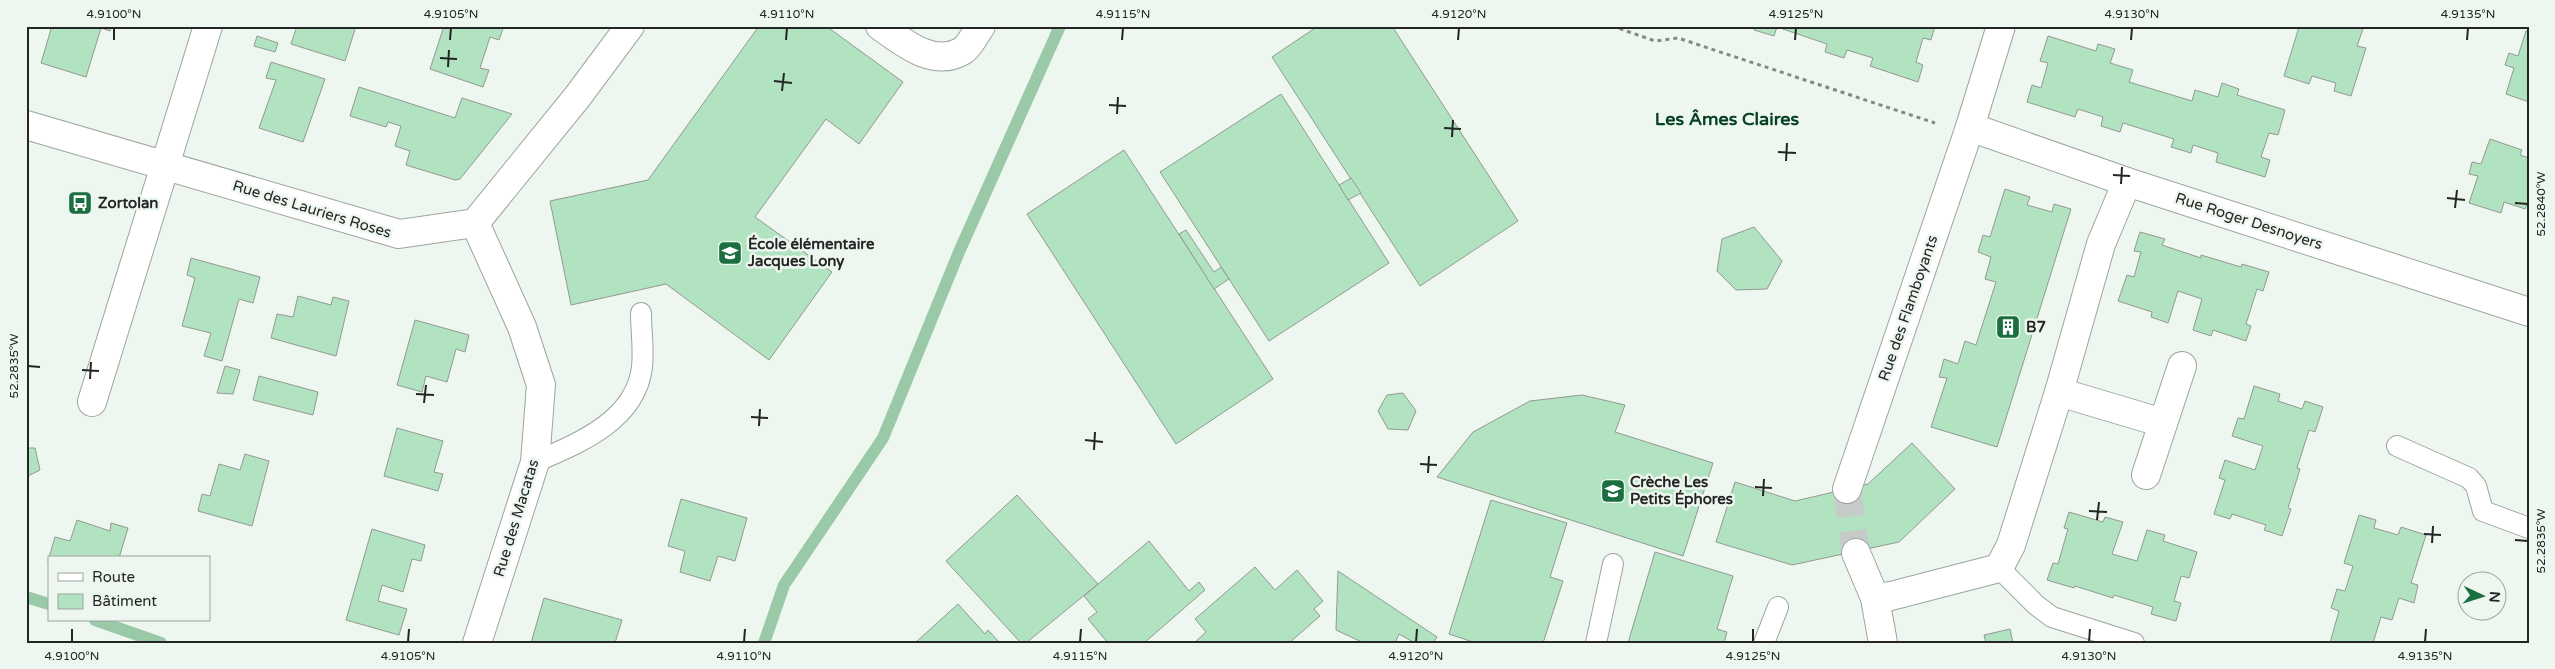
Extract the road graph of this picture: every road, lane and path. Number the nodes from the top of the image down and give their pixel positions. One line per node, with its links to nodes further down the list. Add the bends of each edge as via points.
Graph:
1 (208, 26): 9 (street)
2 (630, 26): 11 (street)
3 (880, 26): 4 (street, via 917,52 944,56 963,51)
4 (981, 26)
5 (1612, 26): 8 (path, via 1655,41 1678,38 1942,125)
6 (2001, 26): 8 (street, Rue des Flamboyants)
7 (26, 125): 9 (street, Rue des Lauriers Roses)
8 (1970, 127): 10 (street, Rue Roger Desnoyers); 21 (street, Rue des Flamboyants)
9 (164, 165): 11 (street, Rue des Lauriers Roses, via 398,234); 16 (street)
10 (2127, 182): 12 (street, Rue Roger Desnoyers); 15 (street, via 2100,244)
11 (475, 223): 19 (street, Rue des Macatas, via 522,327 541,385)
12 (2529, 312)
13 (641, 313): 19 (lane, via 642,368 633,395 610,423 582,442)
14 (2182, 366): 17 (street)
15 (2059, 392): 17 (street); 25 (street, via 2011,546)
16 (92, 402)
17 (2163, 423): 20 (street)
18 (2397, 446): 22 (lane, via 2469,478 2476,486 2483,511)
19 (534, 462): 28 (street, Rue des Macatas)
20 (2146, 475)
21 (1847, 490)
22 (2529, 528)
23 (1856, 553): 26 (street)
24 (1613, 564): 29 (lane)
25 (1999, 568): 26 (street); 32 (lane, via 2036,605 2052,616)
26 (1875, 598): 31 (street)
27 (1778, 607): 30 (lane)
28 (476, 643)
29 (1596, 643)
30 (1764, 643)
31 (1883, 643)
32 (2134, 643)

